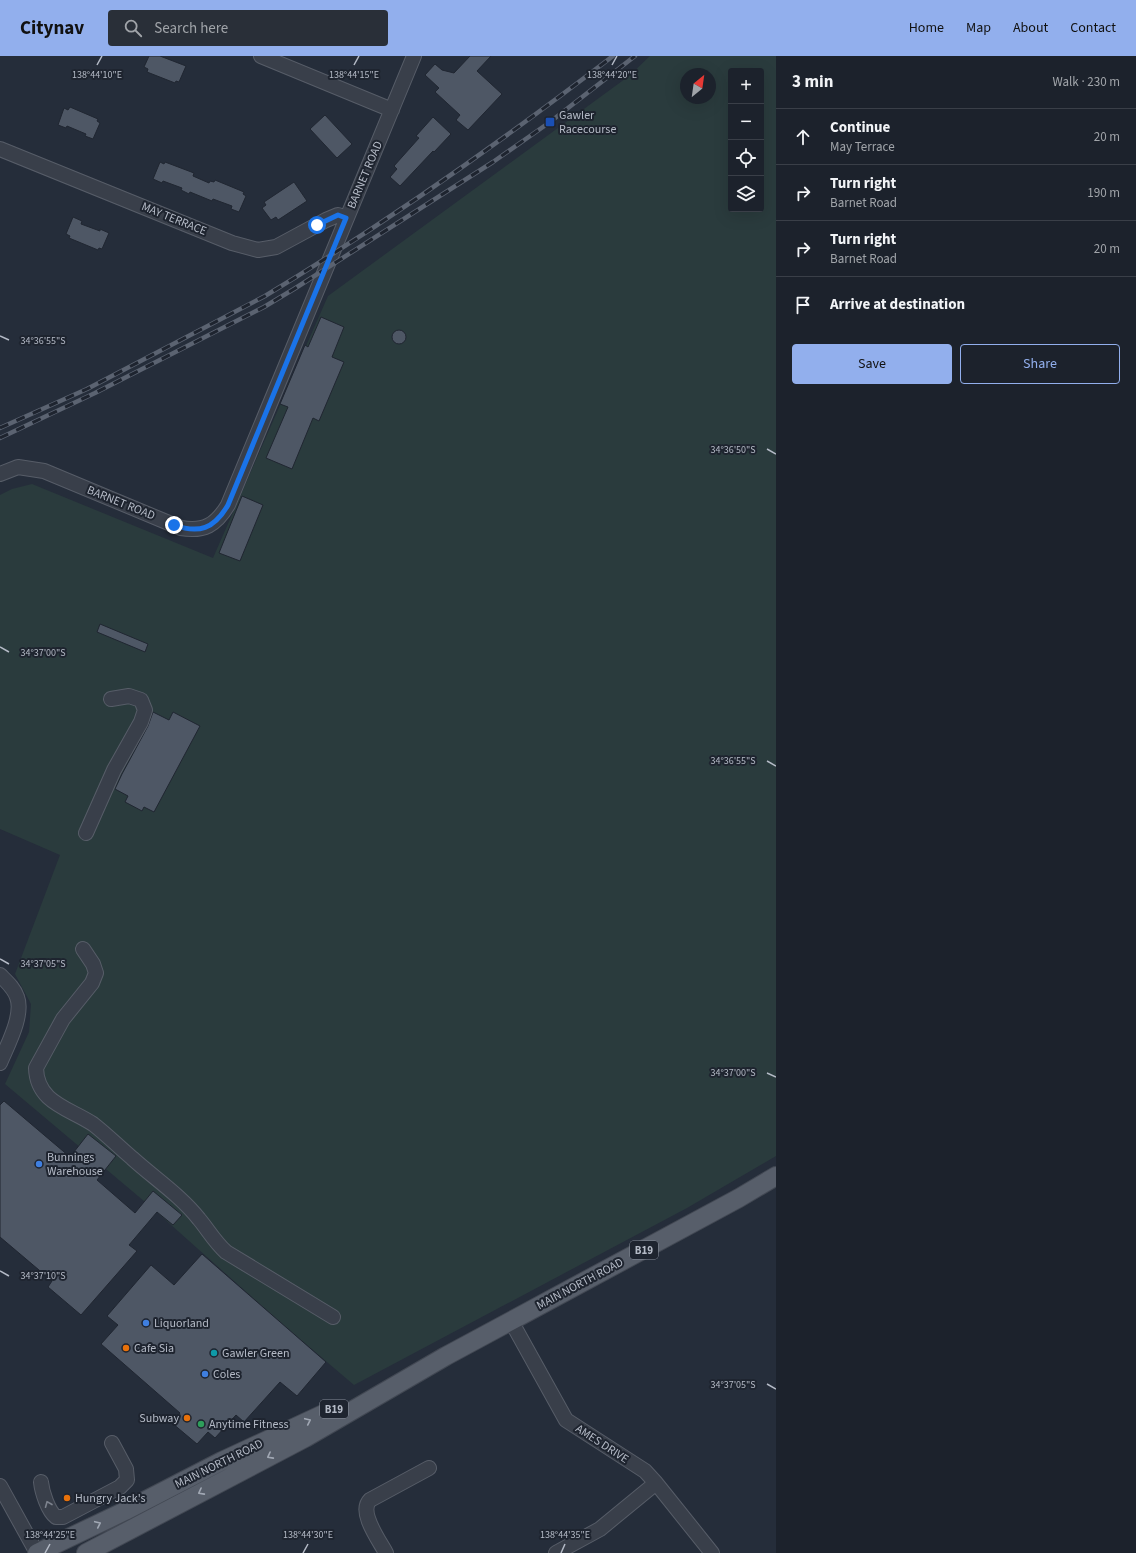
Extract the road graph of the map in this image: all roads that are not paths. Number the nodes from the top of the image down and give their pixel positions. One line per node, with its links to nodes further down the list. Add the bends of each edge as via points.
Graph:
1 (261, 56): 3 (street)
2 (414, 56): 3 (street, BARNET ROAD)
3 (392, 110): 5 (street, BARNET ROAD)
4 (0, 149): 5 (street, MAY TERRACE, via 232,243 258,250 276,247 338,215)
5 (346, 218): 6 (street, BARNET ROAD, via 228,505 215,522 199,529 181,528 44,471 18,467)
6 (0, 474)
7 (111, 699): 8 (street, via 129,696 141,700 145,710 114,770)
8 (86, 833)
9 (83, 949): 13 (street, via 96,973 92,983 63,1019 36,1068 40,1086 45,1094 62,1108 92,1124 178,1196 226,1252)
10 (0, 975): 11 (street, via 14,990 18,999 18,1011)
11 (0, 1063)
12 (776, 1176): 14 (main road, MAIN NORTH ROAD / B19)
13 (333, 1317)
14 (512, 1321): 15 (main road, MAIN NORTH ROAD / B19); 19 (street, AMES DRIVE, via 566,1420 645,1471)
15 (446, 1356): 21 (main road, MAIN NORTH ROAD / B19, one-way to 15, via 222,1461); 22 (main road, MAIN NORTH ROAD / B19, one-way to 22, via 305,1438)
16 (112, 1443): 18 (street, one-way to 18, via 126,1469 127,1480 120,1487 63,1517 56,1517 50,1510)
17 (429, 1468): 23 (street, via 367,1503 366,1514)
18 (41, 1482)
19 (656, 1483): 24 (street, via 600,1529); 25 (street, AMES DRIVE)
20 (0, 1486): 21 (street)
21 (37, 1553)
22 (86, 1553)
23 (386, 1553)
24 (556, 1553)
25 (712, 1553)

